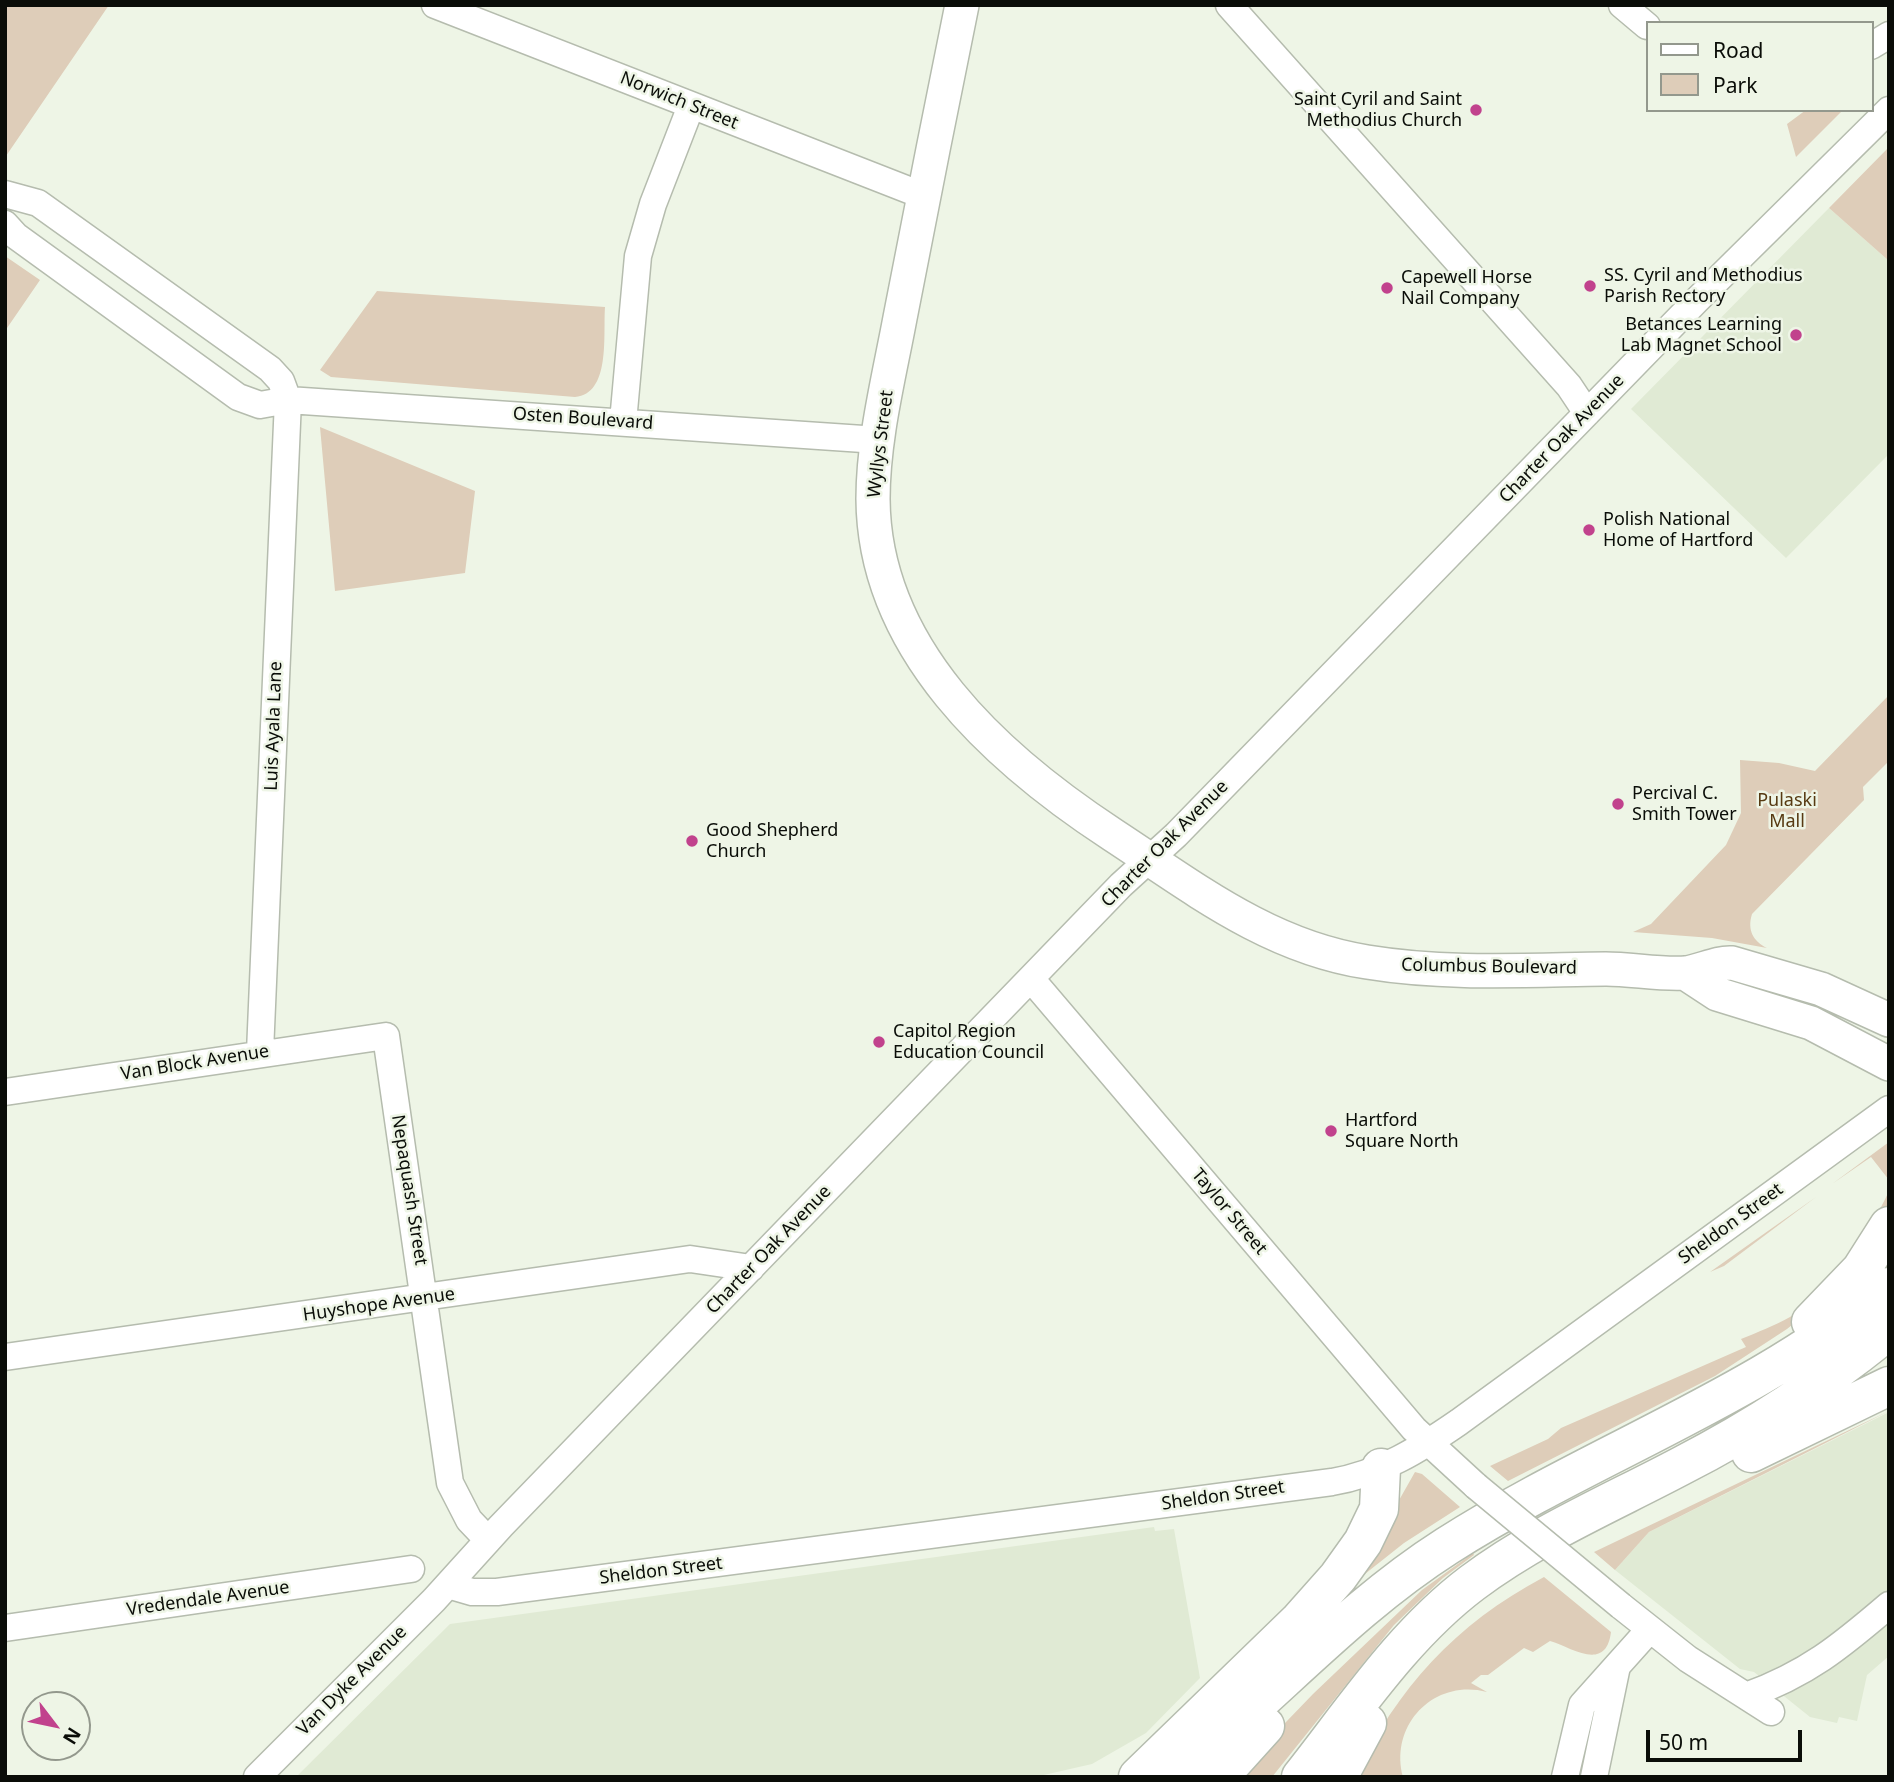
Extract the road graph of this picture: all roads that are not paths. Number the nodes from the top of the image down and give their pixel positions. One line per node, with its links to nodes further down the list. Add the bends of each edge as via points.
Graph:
1 (435, 5): 8 (street, Norwich Street)
2 (962, 5): 11 (main road, Wyllys Street)
3 (1229, 5): 14 (street, via 1569,386)
4 (1622, 5): 5 (street)
5 (1646, 25)
6 (1889, 35): 7 (street)
7 (1873, 45)
8 (691, 106): 11 (street, Norwich Street); 15 (street, via 638,256)
9 (1889, 110): 14 (street, Charter Oak Avenue)
10 (5, 194): 13 (street, via 38,203 270,369)
11 (924, 196): 16 (main road, Wyllys Street)
12 (5, 224): 13 (street, Osten Boulevard, via 238,397 260,405)
13 (288, 400): 15 (street, Osten Boulevard); 22 (street, Luis Ayala Lane)
14 (1587, 413): 17 (street, Charter Oak Avenue)
15 (623, 422): 16 (street, Osten Boulevard)
16 (878, 440): 17 (main road, Wyllys Street, via 873,498 879,552 898,612 931,671 966,715 1006,754)
17 (1149, 860): 18 (main road, Columbus Boulevard, via 1260,929 1364,962 1445,970); 19 (street, Charter Oak Avenue)
18 (1685, 973): 20 (main road, Columbus Boulevard, via 1723,962 1747,967 1821,989); 23 (main road, Columbus Boulevard, via 1717,994 1811,1023)
19 (1032, 980): 27 (street, Charter Oak Avenue); 34 (street, Taylor Street)
20 (1889, 1020)
21 (386, 1036): 22 (street, Van Block Avenue); 29 (street, Nepaquash Street)
22 (260, 1052): 24 (street, Van Block Avenue)
23 (1889, 1064)
24 (5, 1091)
25 (1889, 1109): 34 (street, Sheldon Street)
26 (1889, 1226): 33 (highway, via 1841,1293 1802,1331 1744,1376)
27 (751, 1268): 29 (street, Huyshope Avenue, via 690,1259); 37 (street, Charter Oak Avenue)
28 (1889, 1287): 33 (highway, via 1825,1336)
29 (425, 1298): 31 (street, Huyshope Avenue); 37 (street, Nepaquash Street, via 450,1483 469,1520)
30 (1889, 1330): 35 (highway, via 1800,1397)
31 (5, 1357)
32 (1889, 1386): 35 (highway, via 1742,1457 1721,1461)
33 (1729, 1395): 40 (highway, via 1491,1520)
34 (1427, 1443): 36 (street, Sheldon Street); 43 (street, Taylor Street, bridge)
35 (1698, 1457): 44 (highway, via 1499,1564 1451,1600)
36 (1381, 1468): 39 (street, Sheldon Street, via 1332,1482 497,1592); 49 (highway, via 1379,1509 1338,1577 1298,1622)
37 (488, 1540): 39 (street, Charter Oak Avenue)
38 (411, 1570): 42 (street, Vredendale Avenue)
39 (448, 1585): 48 (street, Van Dyke Avenue)
40 (1378, 1594): 50 (highway); 51 (highway, via 1331,1657)
41 (1889, 1605): 46 (street, via 1816,1665)
42 (5, 1628)
43 (1650, 1629): 45 (street); 46 (street, Taylor Street)
44 (1409, 1642): 52 (highway); 53 (highway)
45 (1617, 1666): 54 (street, via 1582,1705); 55 (street)
46 (1745, 1696): 47 (street, Taylor Street)
47 (1771, 1712)
48 (257, 1777)
49 (1138, 1777)
50 (1171, 1777)
51 (1219, 1777)
52 (1301, 1777)
53 (1338, 1777)
54 (1565, 1777)
55 (1594, 1777)

